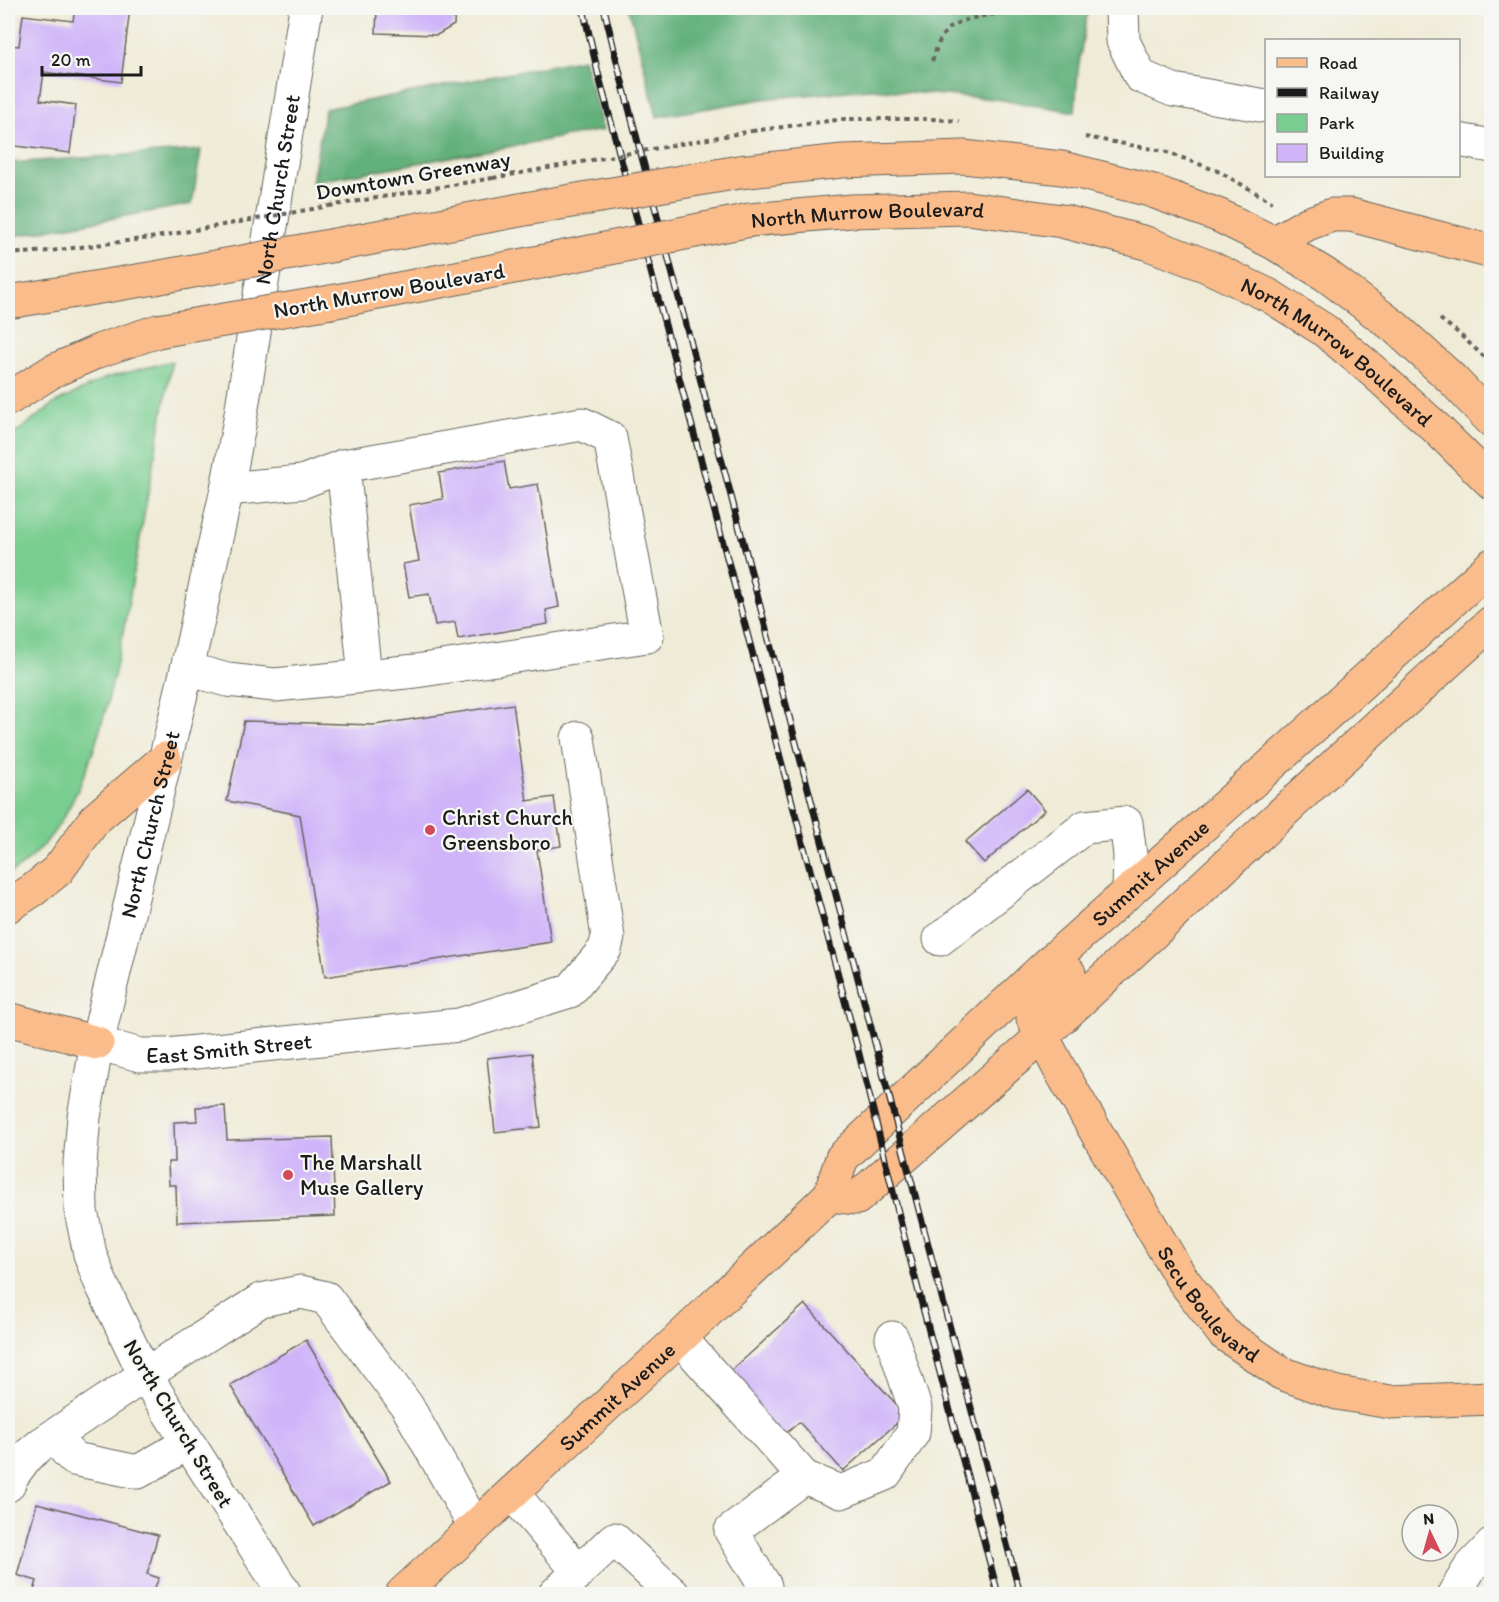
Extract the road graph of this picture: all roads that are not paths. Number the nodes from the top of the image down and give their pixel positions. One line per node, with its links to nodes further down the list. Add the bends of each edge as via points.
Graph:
1 (306, 8): 13 (street, North Church Street)
2 (1108, 8): 3 (street, via 1140,76 1173,90)
3 (1265, 106)
4 (1460, 140): 5 (street)
5 (1491, 146)
6 (1274, 243): 7 (main road, via 1307,224 1332,215 1351,215); 8 (main road, bridge, via 1220,216 1150,190 1062,168 964,157 842,160 739,172); 10 (main road, via 1326,274 1395,327)
7 (1491, 252)
8 (8, 302)
9 (8, 399): 12 (main road, North Murrow Boulevard, bridge, via 53,371 158,331 332,302 750,220 852,211 968,208 1062,221 1146,243 1270,296 1324,330 1373,371)
10 (1491, 421)
11 (343, 466): 13 (street, via 302,482); 17 (street); 17 (street, via 582,424 610,438 647,636)
12 (1491, 483)
13 (227, 489): 16 (street, North Church Street)
14 (1491, 565): 20 (main road, Summit Avenue)
15 (1491, 622): 25 (main road, Summit Avenue)
16 (187, 669): 17 (street, via 227,680 274,685); 19 (street, North Church Street)
17 (365, 676)
18 (578, 738): 26 (street, East Smith Street, via 608,937 606,949 570,991 459,1025 167,1055 140,1055)
19 (165, 759): 22 (main road, via 94,819 58,870); 26 (street, North Church Street)
20 (1271, 765): 21 (main road, Summit Avenue); 25 (main road, Secu Boulevard, via 1227,831 1043,998 1033,1019)
21 (1129, 892): 23 (street, via 1126,823 1085,827); 27 (main road, Summit Avenue, via 842,1158)
22 (8, 906)
23 (940, 939)
24 (8, 1018): 26 (main road, East Smith Street)
25 (1042, 1036): 27 (main road, Summit Avenue, via 857,1198); 31 (main road, Secu Boulevard, via 1180,1276 1223,1333 1281,1373 1337,1393 1390,1402)
26 (97, 1042): 30 (street, North Church Street, via 83,1129 81,1211 100,1281)
27 (830, 1195): 28 (main road, Summit Avenue)
28 (680, 1338): 34 (street); 36 (main road, Summit Avenue)
29 (892, 1338): 34 (street, via 915,1408 913,1433 885,1474 841,1492)
30 (146, 1375): 32 (street); 33 (street, North Church Street); 37 (street, via 261,1300 301,1292 326,1298 407,1406)
31 (1491, 1398)
32 (53, 1437): 33 (street, via 75,1459 138,1472); 35 (street, via 26,1457)
33 (188, 1443): 41 (street, North Church Street)
34 (804, 1477): 40 (street, via 731,1531)
35 (8, 1485)
36 (512, 1493): 37 (main road, Summit Avenue); 39 (street)
37 (475, 1527): 42 (main road, Summit Avenue)
38 (1491, 1545): 45 (street)
39 (579, 1572): 43 (street); 44 (street, via 614,1539)
40 (765, 1586)
41 (285, 1594)
42 (402, 1594)
43 (555, 1594)
44 (673, 1594)
45 (1454, 1594)

